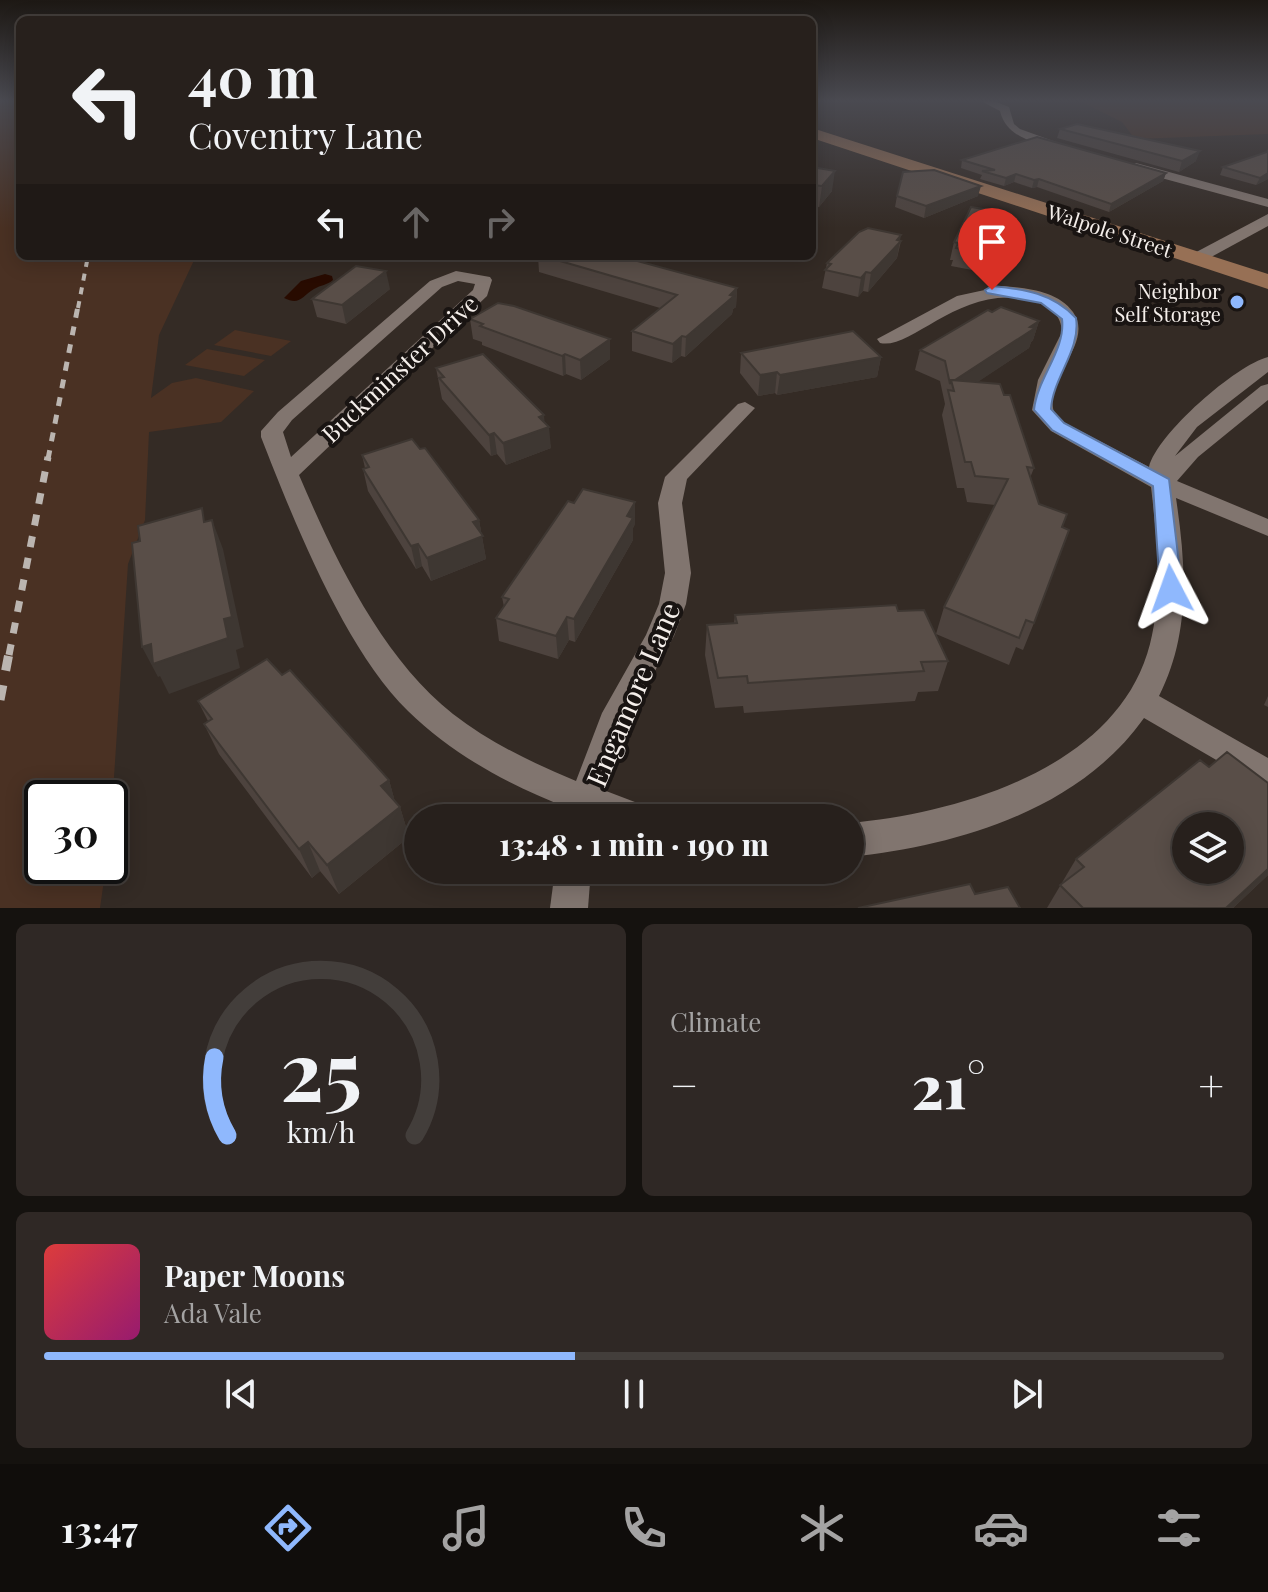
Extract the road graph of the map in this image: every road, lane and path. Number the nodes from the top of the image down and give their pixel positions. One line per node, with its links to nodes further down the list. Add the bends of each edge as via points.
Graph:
1 (843, 143): 7 (main road, Walpole Street)
2 (1056, 143): 3 (street)
3 (1077, 150)
4 (1121, 163): 5 (street)
5 (1268, 203)
6 (1268, 219): 7 (street)
7 (1195, 258): 8 (main road, Walpole Street)
8 (1268, 282)
9 (886, 339): 14 (street, via 981,292 1020,293 1056,305 1069,318 1071,332 1042,410 1058,427)
10 (1268, 363): 14 (street, via 1168,443 1160,465)
11 (1268, 390): 14 (street, via 1190,452)
12 (745, 408): 19 (street, Engamore Lane, via 672,485 678,575 672,608 618,712)
13 (287, 473): 13 (street, Buckminster Drive, via 481,292 484,280 456,276 436,284 277,423 272,437); 18 (street, Buckminster Drive, via 376,648 416,699 473,745)
14 (1162, 483): 15 (street); 16 (street, via 1169,619 1154,677)
15 (1268, 528)
16 (1141, 701): 17 (street); 20 (street, via 1093,751 1024,796 953,823)
17 (1268, 775)
18 (576, 804)
19 (587, 804)
20 (864, 838)
21 (572, 884): 22 (street)
22 (569, 908)

